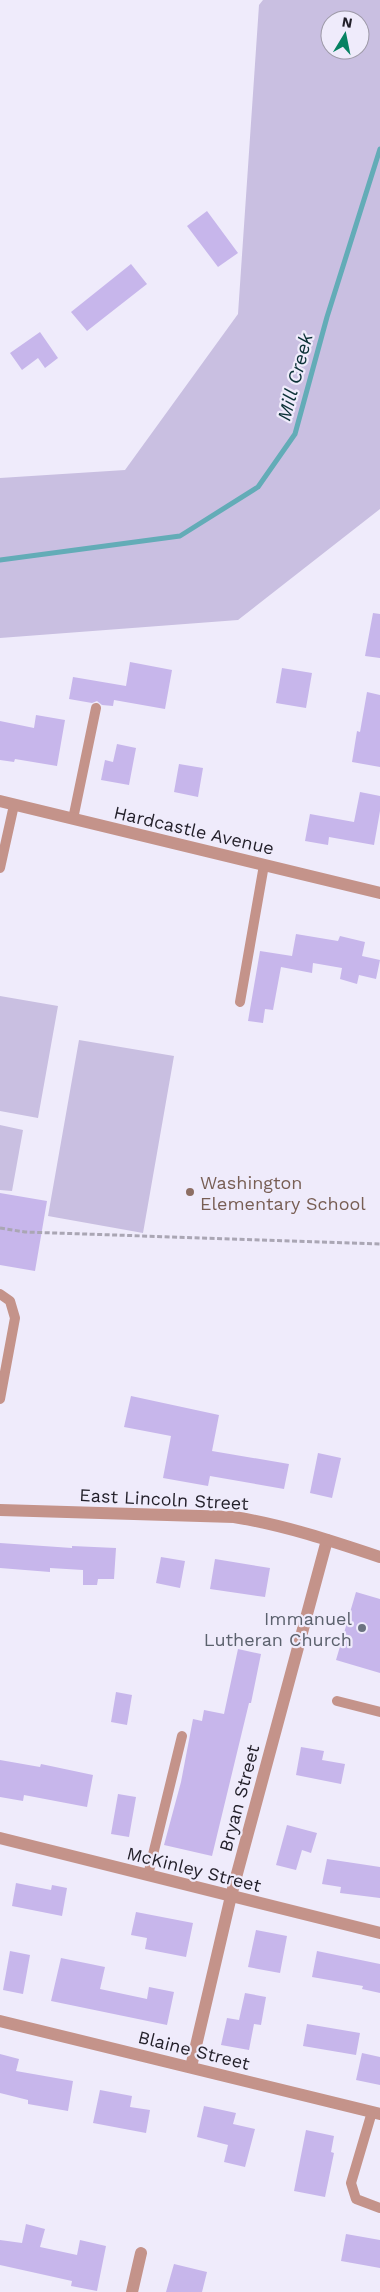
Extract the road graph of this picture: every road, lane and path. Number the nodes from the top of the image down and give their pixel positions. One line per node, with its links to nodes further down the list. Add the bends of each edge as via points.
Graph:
1 (96, 708): 4 (lane)
2 (0, 801): 3 (street, Hardcastle Avenue)
3 (14, 805): 4 (street, Hardcastle Avenue); 6 (lane)
4 (73, 819): 5 (street, Hardcastle Avenue)
5 (264, 865): 7 (street, Hardcastle Avenue); 8 (lane)
6 (0, 868)
7 (380, 893)
8 (240, 1002)
9 (0, 1228): 10 (path, via 25,1232)
10 (380, 1244)
11 (0, 1294): 12 (lane, via 10,1301 15,1318)
12 (0, 1399)
13 (0, 1510): 14 (street, East Lincoln Street, via 234,1517)
14 (327, 1540): 15 (street, East Lincoln Street); 21 (street, Bryan Street)
15 (380, 1557)
16 (337, 1701): 17 (lane)
17 (380, 1712)
18 (182, 1736): 20 (lane)
19 (0, 1838): 20 (street, McKinley Street)
20 (148, 1875): 21 (street, McKinley Street)
21 (231, 1896): 22 (street, McKinley Street); 24 (street, Bryan Street)
22 (380, 1933)
23 (0, 2020): 24 (street, Blaine Street)
24 (191, 2068): 25 (street, Blaine Street)
25 (376, 2113): 26 (lane, via 351,2183 356,2198)
26 (380, 2208)
27 (141, 2253): 28 (street)
28 (132, 2292)

